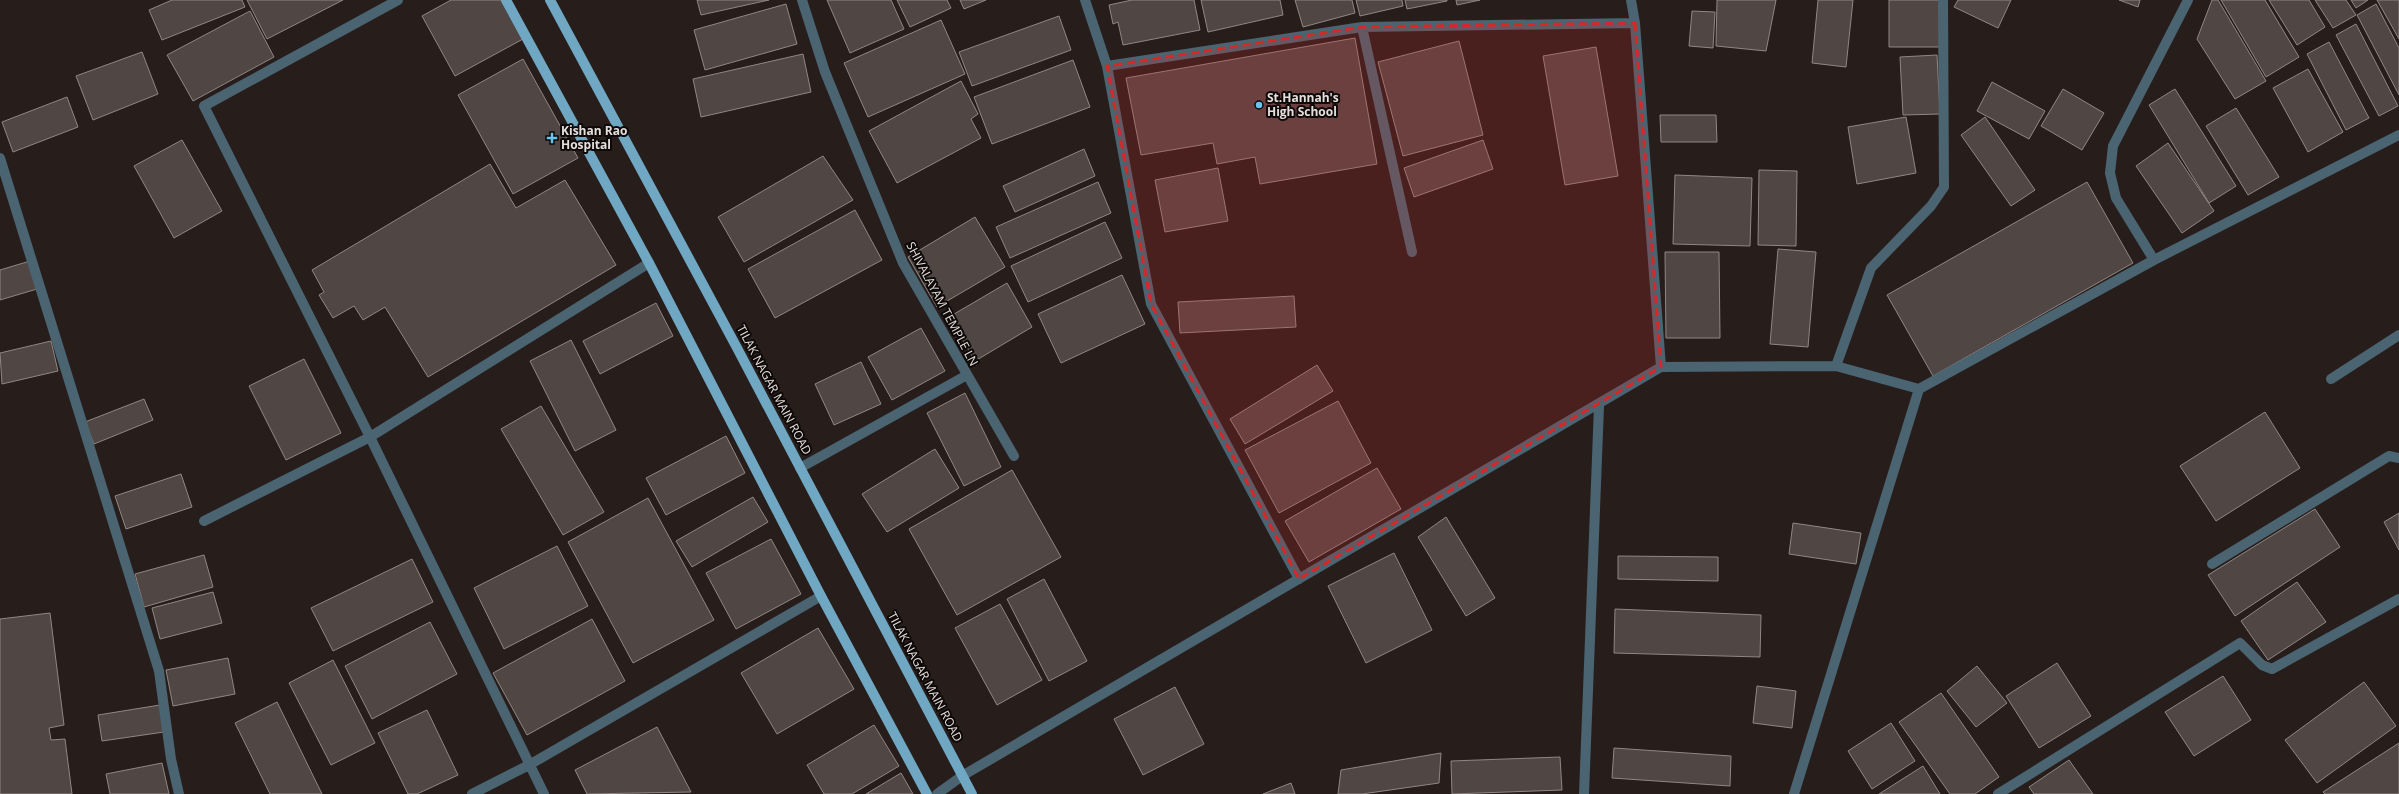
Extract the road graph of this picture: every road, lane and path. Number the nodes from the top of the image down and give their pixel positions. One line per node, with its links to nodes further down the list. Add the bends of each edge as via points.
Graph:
1 (398, 0): 24 (street, via 204,106)
2 (506, 0): 16 (main road)
3 (550, 0): 27 (main road, TILAK NAGAR MAIN ROAD)
4 (802, 0): 20 (street, SHIVALAYAM TEMPLE LN, via 825,72 903,263)
5 (1085, 0): 11 (street)
6 (1631, 0): 9 (street)
7 (1943, 0): 18 (street, via 1944,187 1931,206 1870,268)
8 (2188, 0): 15 (street, via 2113,146 2110,173 2116,198)
9 (1635, 23): 10 (street); 19 (street)
10 (1362, 27): 11 (street); 14 (street)
11 (1107, 66): 30 (street, via 1151,304)
12 (2399, 135): 15 (street)
13 (0, 158): 35 (street, via 159,671)
14 (1412, 252)
15 (2154, 260): 22 (street)
16 (650, 263): 24 (street); 31 (main road)
17 (2399, 335): 21 (street)
18 (1836, 366): 19 (street); 22 (street)
19 (1661, 367): 23 (street)
20 (967, 375): 25 (street); 27 (street, SHIVALAYAM TEMPLE LN)
21 (2331, 379)
22 (1919, 389): 42 (street)
23 (1599, 406): 30 (street); 41 (street)
24 (370, 437): 28 (street); 33 (street)
25 (1014, 456)
26 (2399, 458): 29 (street, via 2390,456)
27 (800, 468): 34 (main road, TILAK NAGAR MAIN ROAD)
28 (204, 520)
29 (2212, 564)
30 (1299, 579): 34 (street)
31 (821, 596): 33 (street); 38 (main road)
32 (2399, 598): 43 (street, via 2272,669 2262,665 2240,643)
33 (529, 765): 36 (street); 37 (street)
34 (962, 776): 39 (street); 40 (main road, TILAK NAGAR MAIN ROAD)
35 (178, 794)
36 (472, 794)
37 (544, 794)
38 (927, 794)
39 (937, 794)
40 (972, 794)
41 (1584, 794)
42 (1794, 794)
43 (1998, 794)

